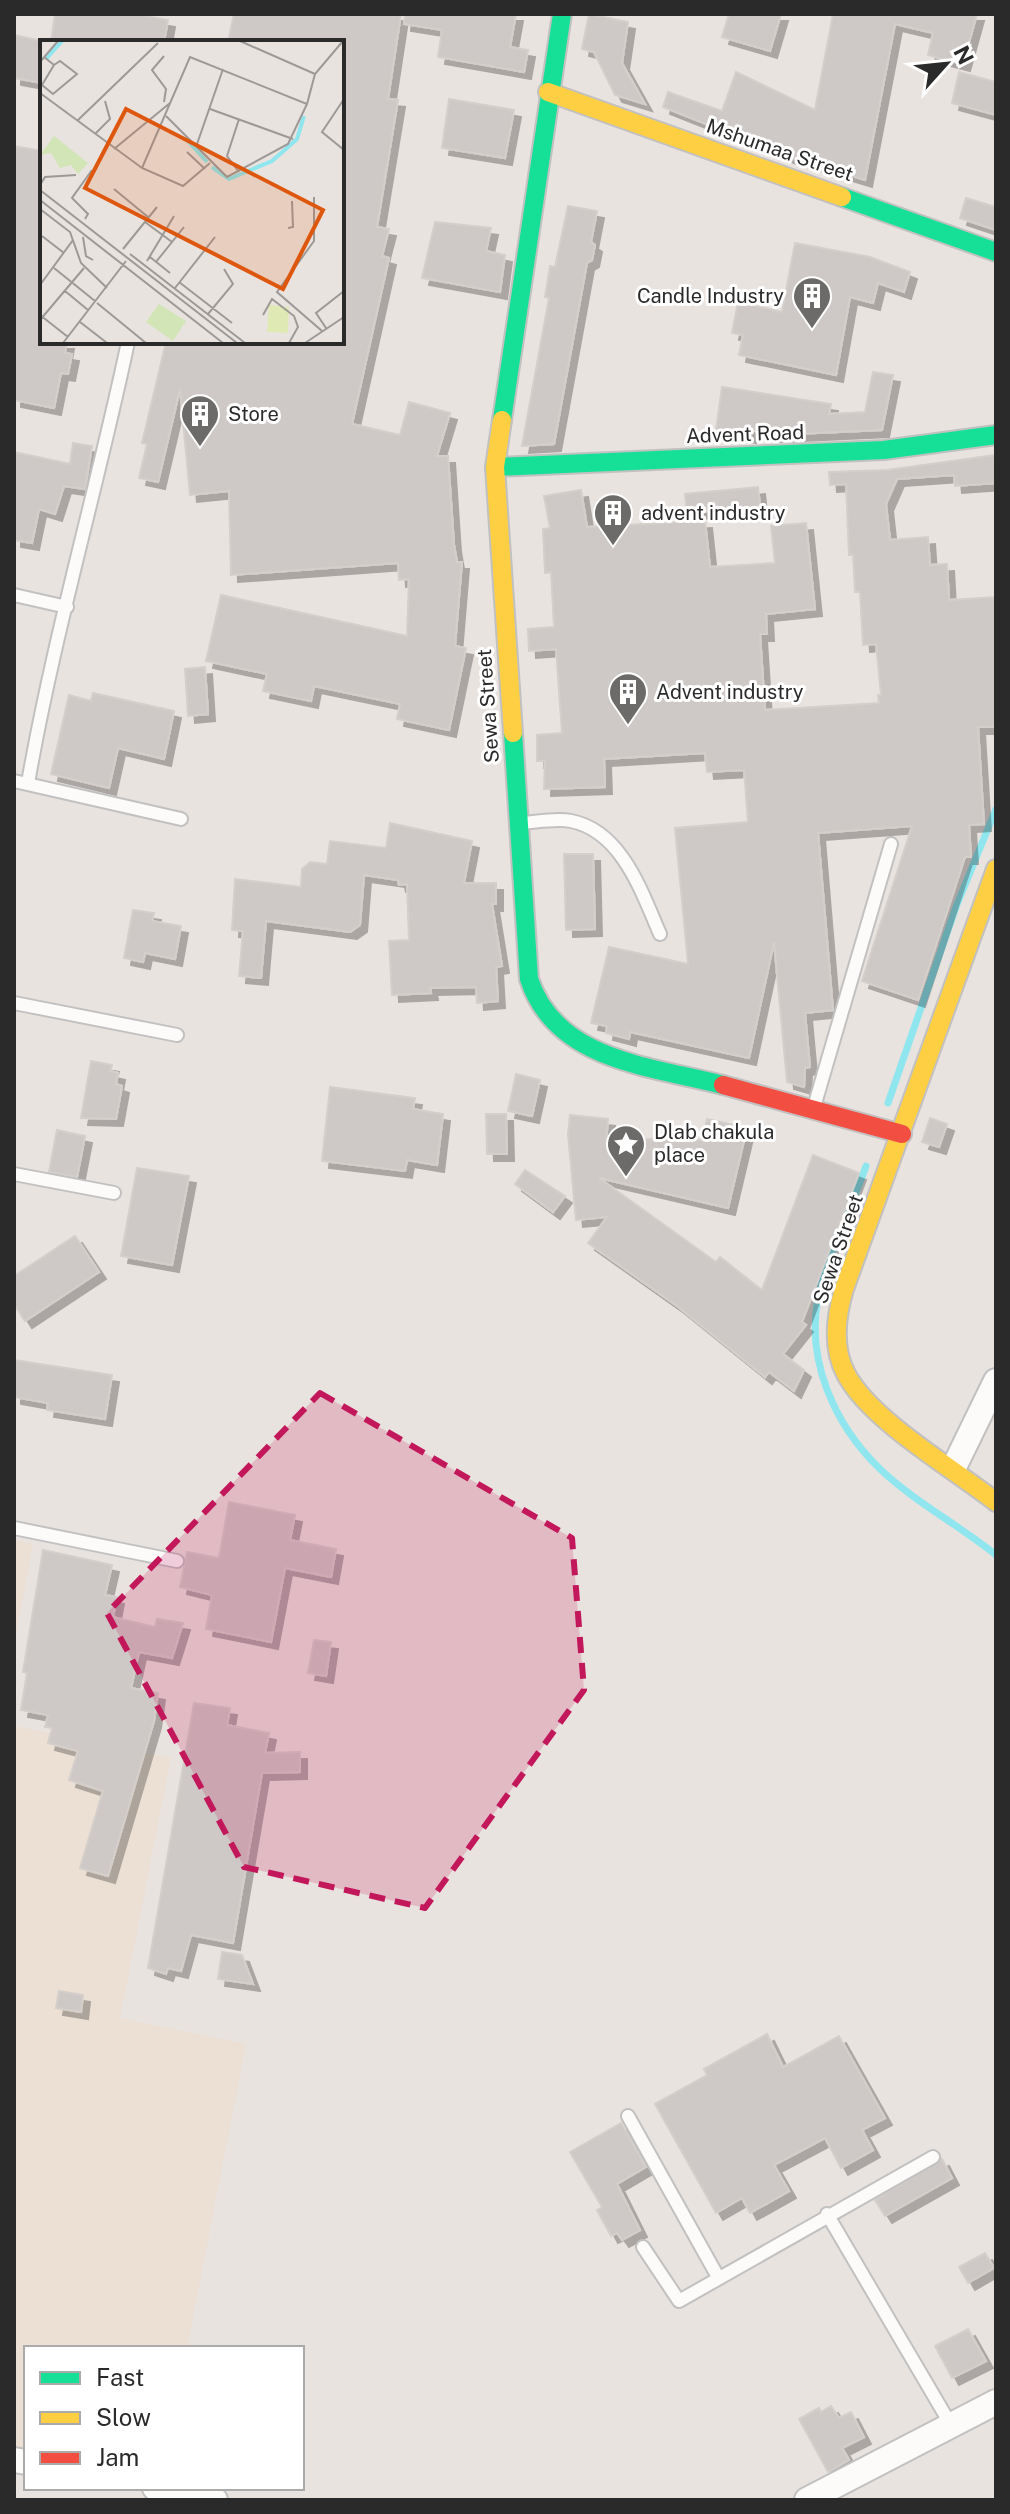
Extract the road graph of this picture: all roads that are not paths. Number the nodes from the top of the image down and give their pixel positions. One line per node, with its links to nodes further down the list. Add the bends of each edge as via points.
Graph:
1 (562, 14): 2 (street, Sewa Street)
2 (548, 92): 3 (street, Mshumaa Street); 6 (street, Sewa Street)
3 (996, 252)
4 (128, 344): 8 (lane)
5 (996, 435): 6 (street, Advent Road, via 884,450)
6 (495, 467): 12 (street, Sewa Street)
7 (14, 595): 8 (lane)
8 (67, 607): 10 (lane)
9 (14, 781): 10 (lane)
10 (28, 783): 11 (lane)
11 (181, 819)
12 (518, 823): 16 (lane, via 570,821 599,832 632,871); 19 (street, Sewa Street, via 529,979 544,1015 565,1039)
13 (891, 844): 19 (lane)
14 (996, 869): 15 (street, Sewa Street)
15 (989, 911): 20 (street, Sewa Street)
16 (660, 934)
17 (14, 1003): 18 (lane)
18 (177, 1035)
19 (813, 1110): 20 (street, Sewa Street)
20 (902, 1134): 24 (street, Sewa Street, via 838,1308 838,1351 847,1376 863,1396)
21 (14, 1174): 22 (lane)
22 (114, 1193)
23 (996, 1381): 24 (street)
24 (954, 1467): 25 (street, Sewa Street)
25 (996, 1502)
26 (14, 1528): 27 (lane)
27 (177, 1561)
28 (628, 2116): 32 (lane)
29 (933, 2157): 30 (lane)
30 (827, 2214): 32 (lane); 34 (lane)
31 (643, 2247): 32 (lane, via 679,2301)
32 (718, 2277)
33 (996, 2402): 34 (street)
34 (951, 2425): 37 (street)
35 (165, 2490): 36 (street)
36 (215, 2500)
37 (807, 2500)

